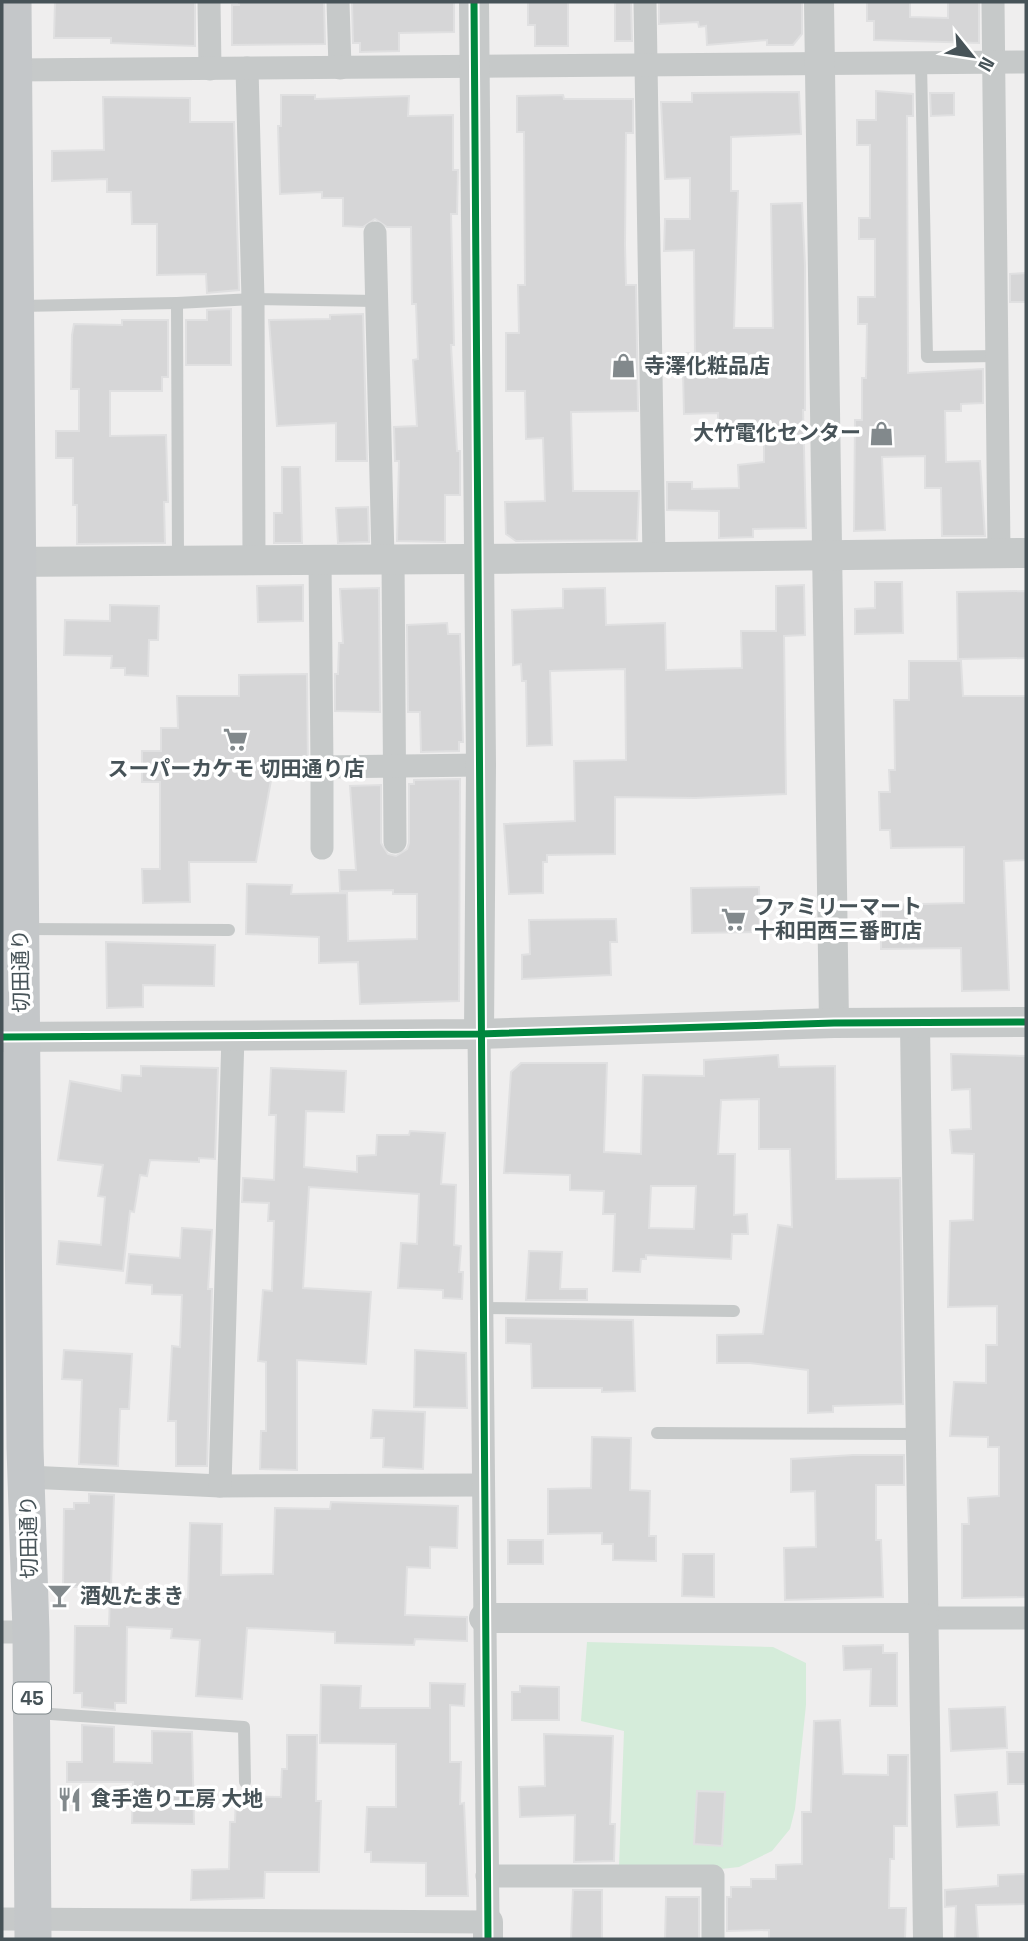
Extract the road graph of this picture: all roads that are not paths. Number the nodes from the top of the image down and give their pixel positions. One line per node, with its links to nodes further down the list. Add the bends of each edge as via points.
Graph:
1 (13, 2): 11 (main road, 切田通り / 45)
2 (209, 2): 17 (street)
3 (338, 2): 16 (street)
4 (474, 2): 14 (street)
5 (645, 2): 13 (street)
6 (819, 2): 12 (street)
7 (993, 2): 8 (street)
8 (994, 62): 9 (street); 10 (street); 24 (street)
9 (1026, 62)
10 (921, 63): 12 (street); 24 (lane, via 927,358)
11 (10, 64): 17 (street); 18 (main road, 切田通り / 45)
12 (820, 64): 13 (street); 27 (street)
13 (646, 65): 14 (street); 30 (street)
14 (475, 66): 16 (street); 28 (street)
15 (247, 68): 16 (street); 17 (street); 20 (street)
16 (340, 68)
17 (210, 69)
18 (9, 220): 23 (main road, 切田通り / 45)
19 (375, 233): 21 (street)
20 (253, 299): 21 (lane); 22 (lane); 33 (street)
21 (376, 301): 29 (street)
22 (177, 303): 23 (lane); 32 (lane)
23 (17, 306): 25 (main road, 切田通り / 45)
24 (997, 356): 26 (street)
25 (10, 475): 34 (main road, 切田通り / 45)
26 (1012, 553): 27 (street)
27 (829, 555): 30 (street); 44 (street)
28 (478, 557): 29 (street); 30 (street); 35 (street)
29 (388, 558): 31 (street); 36 (street)
30 (654, 559)
31 (320, 560): 33 (street); 37 (street)
32 (178, 561): 33 (street); 34 (street)
33 (254, 561)
34 (10, 562): 38 (main road, 切田通り / 45)
35 (481, 765): 36 (street); 46 (street)
36 (395, 766): 37 (street); 39 (street)
37 (321, 767): 40 (street)
38 (11, 768): 41 (main road, 切田通り / 45)
39 (395, 842)
40 (322, 848)
41 (17, 906): 42 (lane); 48 (main road, 切田通り / 45)
42 (229, 930)
43 (1026, 1022): 45 (street)
44 (834, 1023): 45 (street); 46 (street)
45 (915, 1025): 52 (street)
46 (479, 1034): 47 (street); 49 (street)
47 (233, 1035): 48 (street); 55 (street)
48 (12, 1037): 53 (main road, 切田通り / 45)
49 (482, 1308): 50 (lane); 54 (street)
50 (734, 1311)
51 (657, 1433): 52 (lane)
52 (921, 1434): 57 (street)
53 (18, 1457): 55 (street); 59 (main road, 切田通り / 45)
54 (483, 1485): 55 (street); 56 (street)
55 (220, 1486)
56 (484, 1618): 57 (street); 62 (street)
57 (923, 1618): 58 (street); 66 (street)
58 (1026, 1618)
59 (16, 1632): 60 (main road, 切田通り / 45)
60 (32, 1713): 61 (lane, via 244,1727); 63 (main road, 切田通り / 45)
61 (245, 1782)
62 (487, 1876): 64 (street); 65 (street, via 713,1876)
63 (23, 1926): 64 (street)
64 (488, 1931)
65 (713, 1939)
66 (928, 1939)

